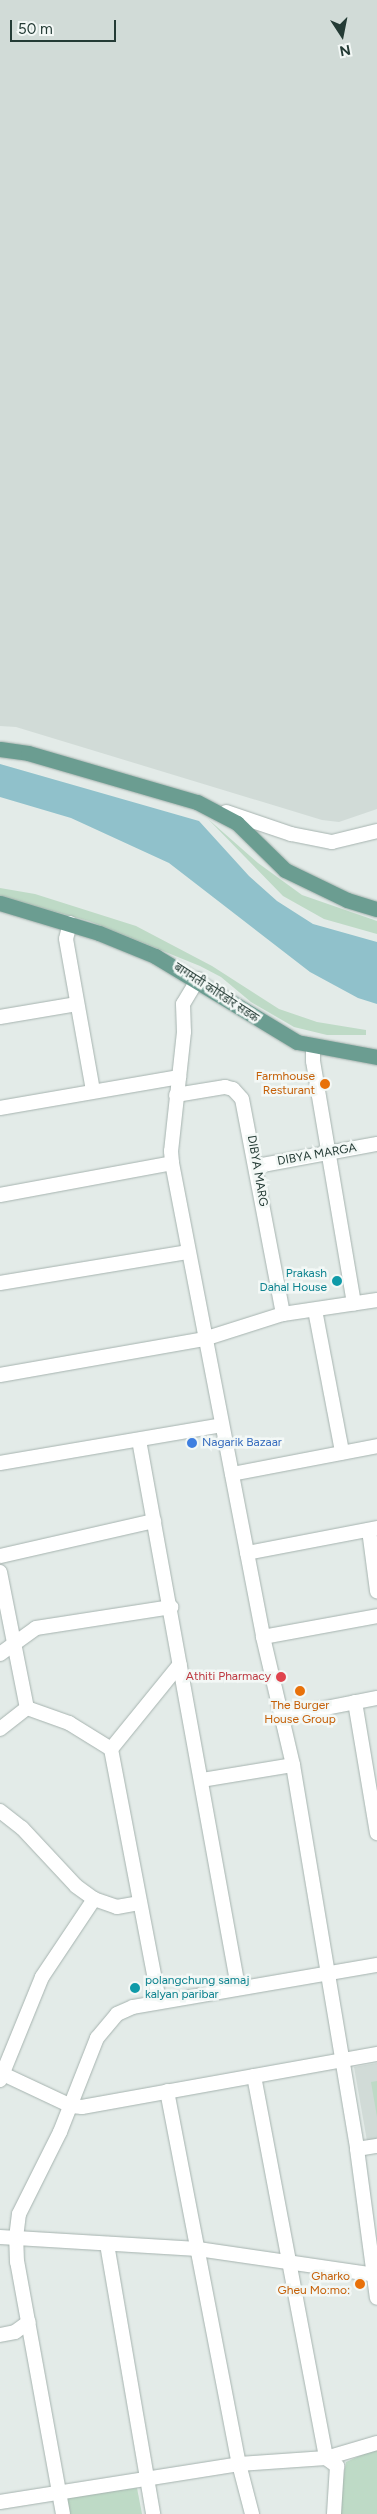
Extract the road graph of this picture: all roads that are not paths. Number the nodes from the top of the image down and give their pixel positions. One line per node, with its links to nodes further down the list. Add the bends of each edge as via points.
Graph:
1 (0, 749): 2 (main road)
2 (197, 802): 3 (street, via 291,834 332,842); 5 (main road, via 237,823 284,870 347,900)
3 (377, 830)
4 (0, 904): 6 (main road, बागमती कोरिडोर सडक)
5 (377, 909)
6 (70, 923): 7 (main road, बागमती कोरिडोर सडक, via 130,944); 8 (street, via 66,939)
7 (198, 979): 10 (main road, बागमती कोरिडोर सडक, via 278,1033); 12 (street, via 183,1004 184,1032)
8 (77, 1004): 9 (street); 13 (street)
9 (0, 1017)
10 (314, 1047): 11 (main road, बागमती कोरिडोर सडक); 17 (street, via 313,1061)
11 (377, 1057)
12 (179, 1078): 13 (street); 14 (street)
13 (93, 1091): 15 (street)
14 (176, 1094): 18 (street); 19 (street, DIBYA MARG, via 225,1087 238,1093 246,1112)
15 (0, 1108)
16 (377, 1144): 17 (street, DIBYA MARGA)
17 (330, 1152): 19 (street, DIBYA MARGA); 24 (street)
18 (172, 1163): 20 (street); 21 (street)
19 (256, 1166): 26 (street, DIBYA MARG)
20 (0, 1195)
21 (188, 1252): 22 (street); 27 (street)
22 (0, 1283)
23 (377, 1300): 24 (street)
24 (354, 1304): 25 (street)
25 (315, 1310): 26 (street); 32 (street)
26 (283, 1314): 27 (street)
27 (204, 1340): 28 (street); 29 (street)
28 (0, 1375)
29 (222, 1425): 30 (street); 34 (street)
30 (139, 1440): 33 (street); 35 (street)
31 (377, 1446): 32 (street)
32 (342, 1452): 34 (street)
33 (0, 1462)
34 (232, 1474): 37 (street)
35 (154, 1521): 38 (street); 42 (street)
36 (373, 1529): 37 (street); 40 (street)
37 (247, 1553): 44 (street)
38 (0, 1556)
39 (0, 1572): 41 (street)
40 (377, 1591)
41 (4, 1603): 45 (street)
42 (171, 1607): 45 (street, via 36,1628); 47 (street)
43 (377, 1616): 44 (street)
44 (263, 1637): 51 (street)
45 (15, 1641): 46 (street); 50 (street)
46 (0, 1654)
47 (180, 1664): 53 (street); 55 (street)
48 (377, 1698): 49 (street)
49 (355, 1702): 51 (street); 57 (street)
50 (27, 1708): 52 (street); 53 (street, via 69,1723)
51 (280, 1717): 54 (street)
52 (0, 1729)
53 (111, 1749): 59 (street)
54 (293, 1765): 55 (street); 61 (street)
55 (202, 1780): 62 (street)
56 (0, 1812): 58 (street, via 22,1828 76,1886)
57 (377, 1833)
58 (94, 1899): 59 (street, via 117,1907); 67 (street, via 42,1977)
59 (139, 1903): 63 (street)
60 (377, 1965): 61 (street)
61 (328, 1973): 62 (street); 65 (street)
62 (238, 1987): 63 (street)
63 (159, 2002): 69 (street, via 116,2014 106,2024)
64 (377, 2054): 65 (street)
65 (342, 2060): 66 (street); 71 (street)
66 (254, 2076): 68 (street); 76 (street)
67 (2, 2077): 69 (street)
68 (167, 2091): 69 (street); 75 (street)
69 (71, 2106): 73 (street, via 19,2214)
70 (377, 2146): 71 (street)
71 (357, 2149): 77 (street)
72 (0, 2237): 73 (street)
73 (16, 2238): 74 (street); 79 (street)
74 (107, 2244): 75 (street); 84 (street)
75 (198, 2249): 76 (street); 83 (street)
76 (288, 2262): 77 (street); 82 (street)
77 (375, 2275): 78 (street)
78 (377, 2298)
79 (28, 2322): 80 (street, via 14,2332); 85 (street)
80 (0, 2335)
81 (377, 2442): 82 (street)
82 (326, 2458): 83 (street); 90 (street, via 336,2466)
83 (239, 2464): 84 (street); 89 (street)
84 (146, 2477): 85 (street); 88 (street)
85 (59, 2491): 86 (street); 87 (street)
86 (0, 2502)
87 (63, 2514)
88 (153, 2514)
89 (252, 2514)
90 (334, 2514)

